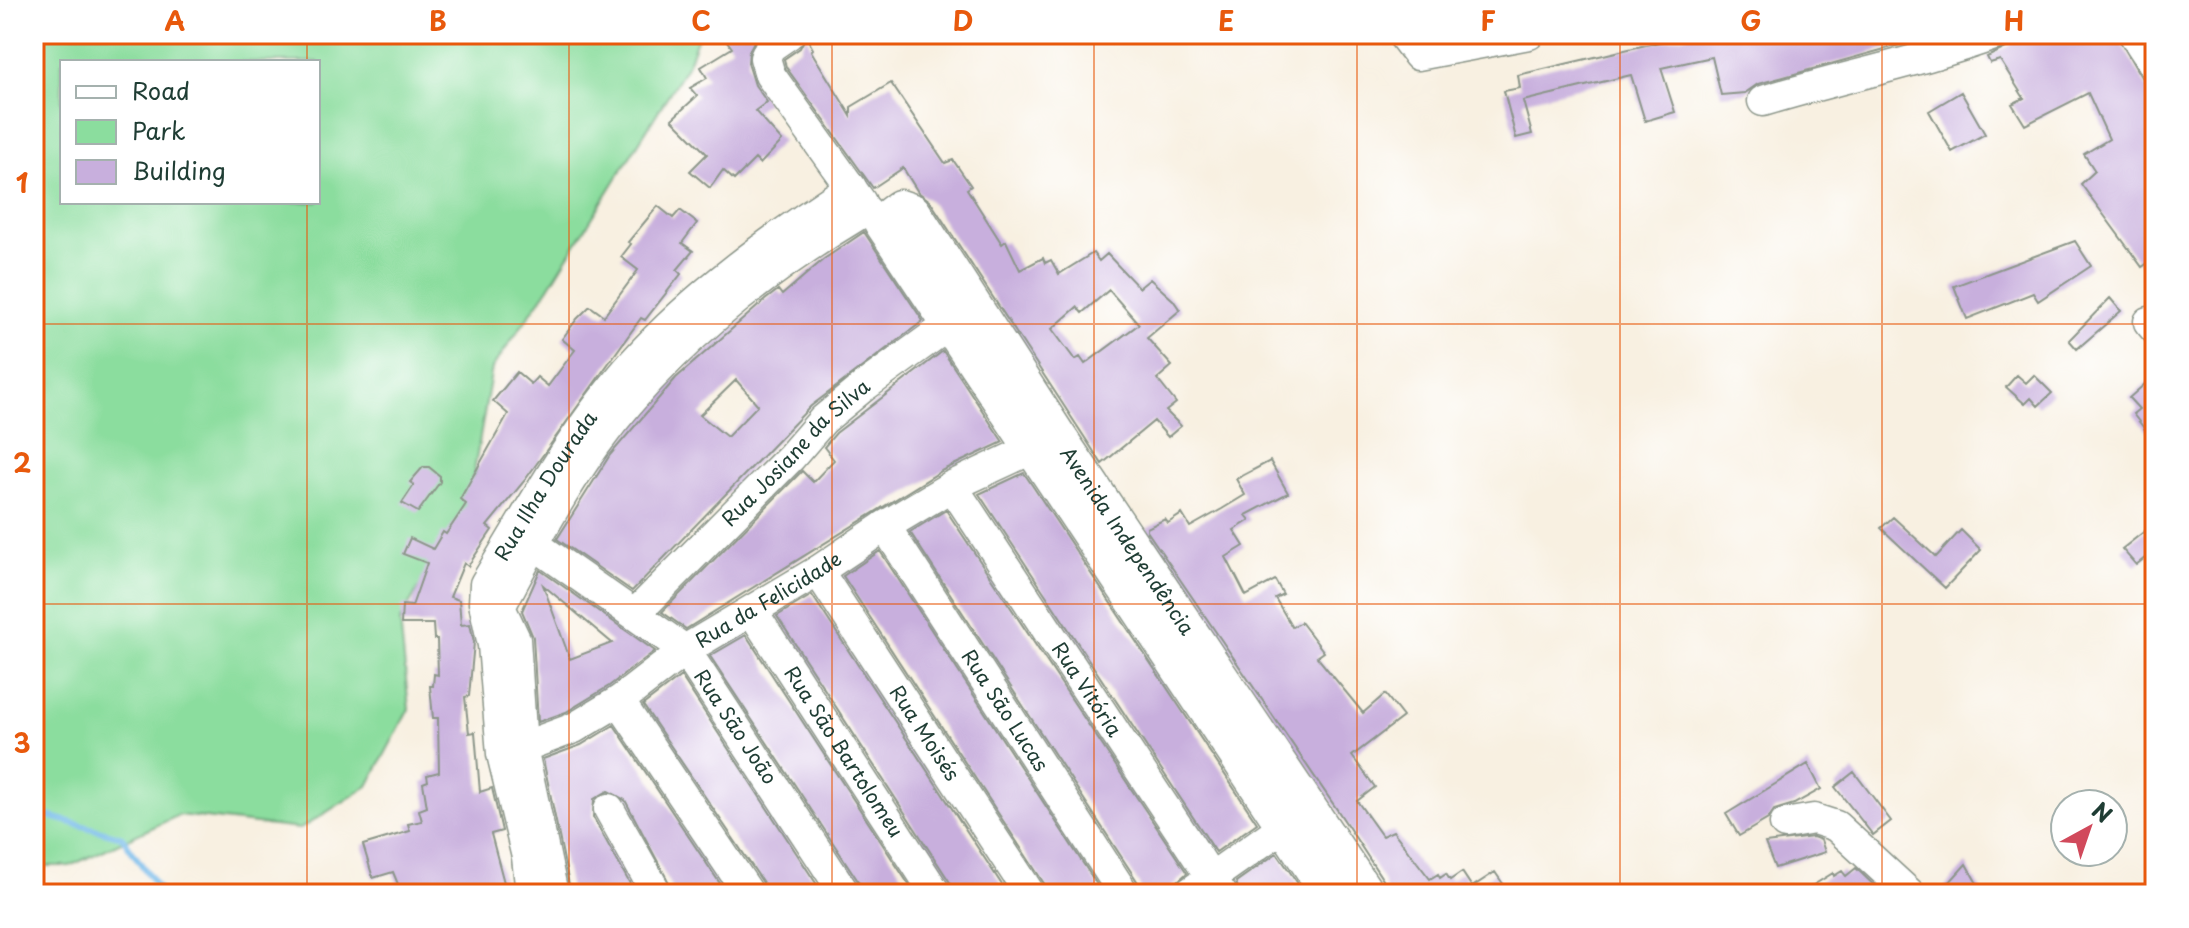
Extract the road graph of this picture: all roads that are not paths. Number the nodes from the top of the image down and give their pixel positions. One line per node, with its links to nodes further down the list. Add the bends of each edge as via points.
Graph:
1 (1402, 34): 2 (street, via 1418,55)
2 (1529, 34)
3 (1997, 34): 7 (street, via 1929,59)
4 (2134, 34): 6 (street)
5 (783, 37): 8 (street, via 765,58 770,75)
6 (2155, 66)
7 (1763, 101)
8 (867, 206): 9 (main road, Avenida Independência, via 912,213); 13 (street, Rua Ilha Dourada, via 799,236 754,283 644,369 568,449)
9 (962, 315): 10 (main road, Avenida Independência); 16 (street, Rua Josiane da Silva, via 823,420)
10 (1047, 443): 11 (street, Rua da Felicidade); 21 (main road, Avenida Independência)
11 (952, 486): 12 (street, Rua da Felicidade); 23 (street, Rua Vitória)
12 (885, 526): 14 (street, Rua da Felicidade); 31 (street, Rua São Lucas)
13 (525, 538): 16 (street, Rua São João); 19 (street, Rua Ilha Dourada, via 485,584 484,603 503,638)
14 (818, 571): 15 (street, Rua da Felicidade); 30 (street, Rua Moisés)
15 (752, 611): 17 (street, Rua da Felicidade); 29 (street, Rua São Bartolomeu)
16 (635, 614): 17 (street, Rua São João)
17 (685, 650): 18 (street, Rua da Felicidade); 28 (street, Rua São João)
18 (619, 701): 19 (street, Rua da Felicidade, via 574,728); 27 (street)
19 (512, 751): 25 (street, Rua Ilha Dourada); 26 (street, Rua Ilha Dourada)
20 (609, 809): 24 (street)
21 (1296, 818): 23 (street); 32 (main road, Avenida Independência); 33 (main road, Avenida Independência)
22 (1785, 824): 34 (street, via 1814,819 1836,826)
23 (1207, 889)
24 (653, 893)
25 (531, 894)
26 (553, 894)
27 (749, 894)
28 (845, 894)
29 (936, 894)
30 (1030, 894)
31 (1124, 894)
32 (1331, 894)
33 (1365, 894)
34 (1910, 894)

